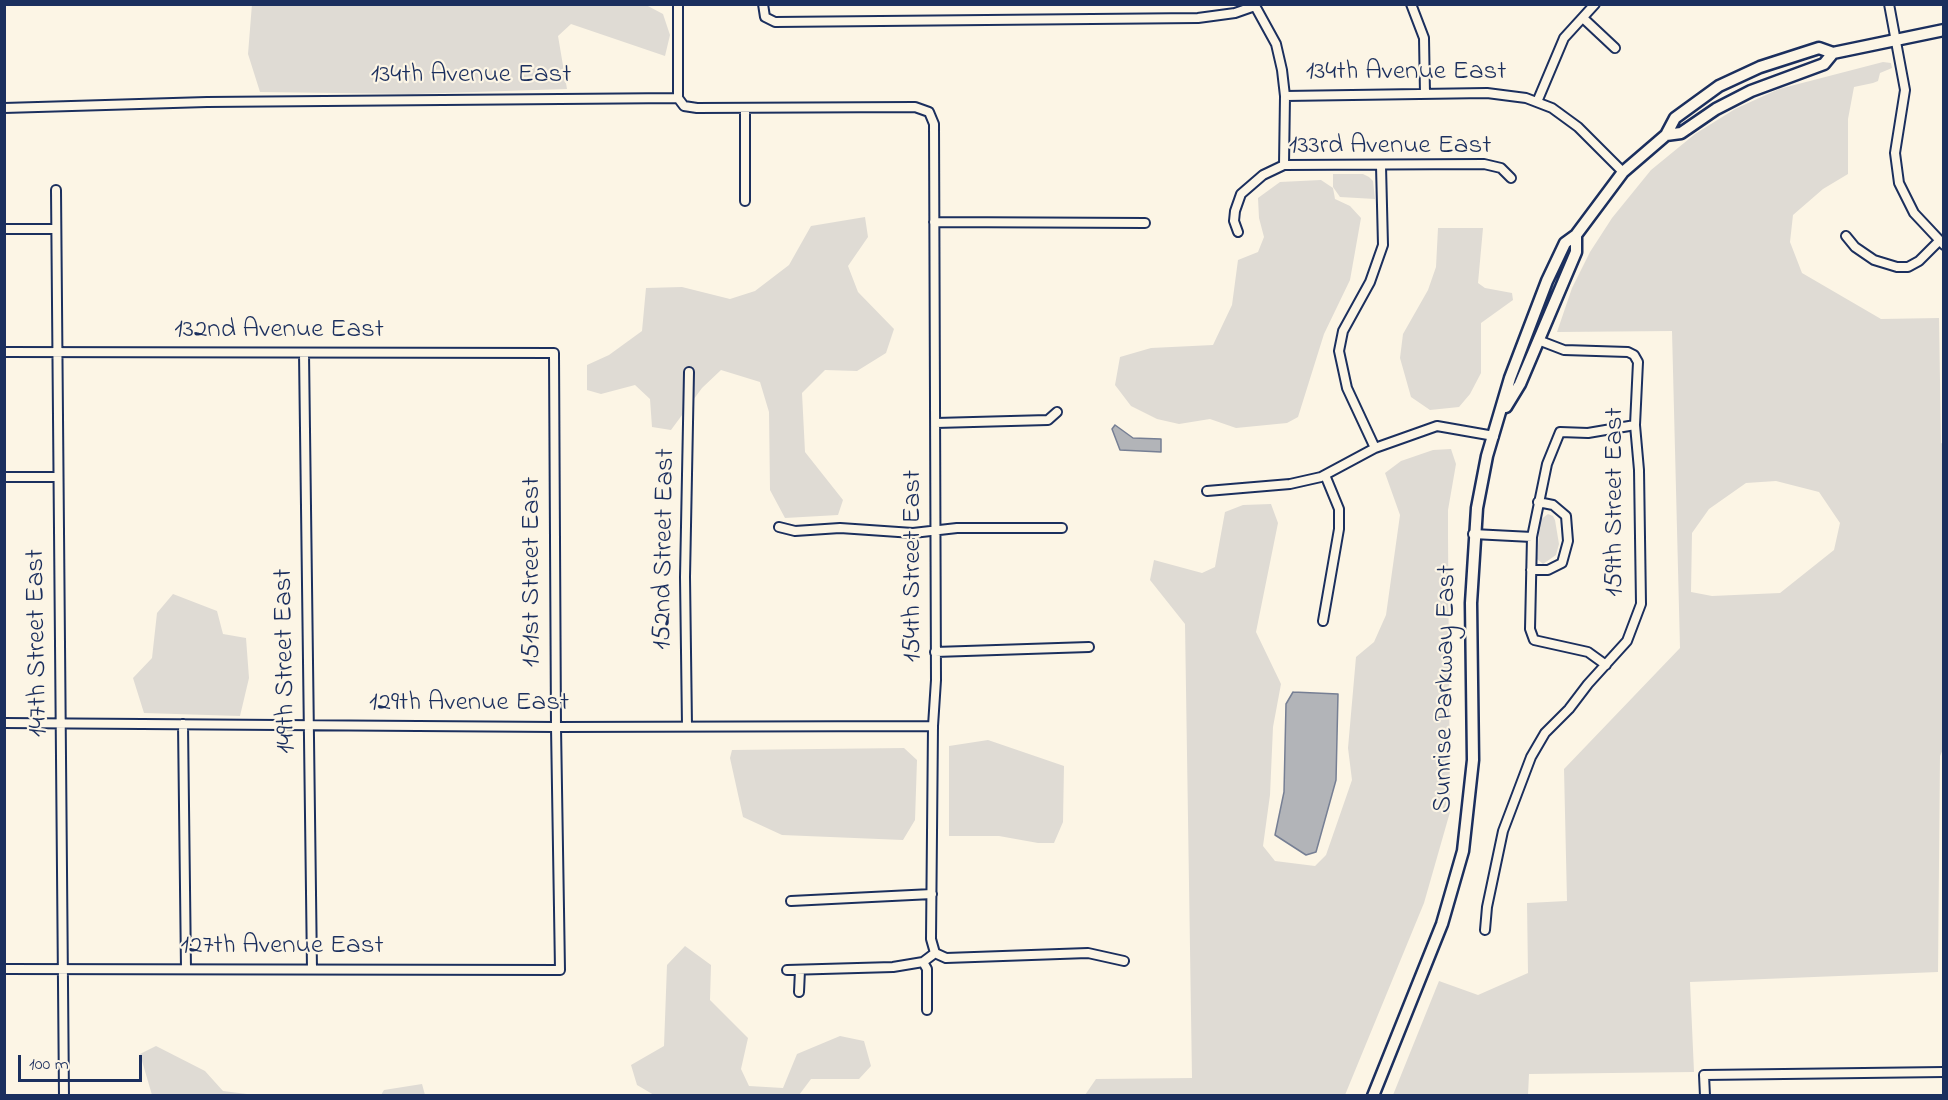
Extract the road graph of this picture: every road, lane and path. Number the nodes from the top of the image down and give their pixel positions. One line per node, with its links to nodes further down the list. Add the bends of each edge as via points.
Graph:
1 (678, 4): 14 (street)
2 (763, 4): 6 (street, via 768,20 1198,18 1235,13)
3 (1411, 4): 12 (street, via 1424,38)
4 (1595, 4): 7 (street)
5 (1888, 4): 9 (street)
6 (1254, 5): 13 (street, via 1276,44)
7 (1583, 18): 10 (street); 15 (street, via 1561,44)
8 (1944, 30): 9 (street)
9 (1895, 41): 11 (street); 33 (street, via 1905,90 1896,141 1896,169 1909,205)
10 (1615, 48)
11 (1833, 53): 19 (street, via 1824,64 1760,86 1716,109 1682,133); 19 (street, via 1819,48 1760,67 1719,86 1675,118)
12 (1425, 94): 13 (street, 134th Avenue East); 15 (street, 134th Avenue East, via 1506,94)
13 (1285, 96): 20 (street)
14 (678, 98): 16 (street, 134th Avenue East); 17 (street, 134th Avenue East, via 688,107)
15 (1537, 102): 22 (street, 134th Avenue East, via 1578,127)
16 (4, 108)
17 (745, 108): 18 (street, 134th Avenue East, via 909,107); 25 (street)
18 (932, 114): 26 (street, 154th Street East)
19 (1666, 135): 22 (street)
20 (1284, 165): 21 (street, 133rd Avenue East); 30 (street, 133rd Avenue East, via 1263,175 1241,195 1234,211)
21 (1380, 166): 23 (street, 133rd Avenue East, via 1484,164 1501,168); 45 (street, via 1383,245 1370,282 1343,331 1340,351 1347,388)
22 (1623, 172): 31 (street, Sunrise Parkway East)
23 (1511, 178)
24 (56, 190): 29 (street, 147th Street East)
25 (745, 201)
26 (934, 222): 27 (street); 42 (street, 154th Street East)
27 (1146, 223)
28 (4, 229): 29 (street)
29 (56, 229): 36 (street, 147th Street East)
30 (1238, 232)
31 (1576, 235): 34 (street, Sunrise Parkway East, via 1576,252); 41 (street, Sunrise Parkway East, via 1565,243 1547,281 1510,378)
32 (1846, 236): 33 (street, via 1874,260 1897,267 1908,267)
33 (1941, 244)
34 (1538, 340): 41 (street, Sunrise Parkway East, via 1520,384); 43 (street, 159th Street East, via 1564,350 1621,351 1634,355 1638,369)
35 (4, 352): 36 (street, 132nd Avenue East)
36 (57, 352): 37 (street, 132nd Avenue East); 48 (street, 147th Street East)
37 (304, 353): 38 (street, 132nd Avenue East); 64 (street, 149th Street East)
38 (554, 353): 67 (street, 151st Street East)
39 (689, 372): 65 (street, 152nd Street East)
40 (1057, 412): 42 (street, via 1048,420)
41 (1501, 415): 44 (street, Sunrise Parkway East)
42 (936, 423): 53 (street, 154th Street East)
43 (1635, 425): 50 (street, via 1588,433 1560,432); 60 (street, 159th Street East, via 1641,604 1631,635)
44 (1494, 436): 45 (street, via 1437,426); 54 (street, Sunrise Parkway East)
45 (1375, 448): 46 (street)
46 (1326, 475): 49 (street, via 1290,484); 57 (street, via 1339,508 1339,529)
47 (4, 477): 48 (street)
48 (58, 477): 62 (street, 147th Street East)
49 (1207, 491)
50 (1538, 502): 55 (street); 56 (street, via 1553,505 1566,516 1568,541 1562,563 1548,570)
51 (779, 526): 53 (street, via 795,531 840,528)
52 (1062, 528): 53 (street, via 957,528)
53 (935, 533): 59 (street, 154th Street East)
54 (1473, 534): 55 (street); 85 (street, Sunrise Parkway East, via 1473,760 1463,850 1442,924)
55 (1532, 537): 56 (street)
56 (1531, 570): 60 (street, via 1530,629 1534,640 1582,650)
57 (1323, 621)
58 (1089, 647): 59 (street)
59 (935, 652): 66 (street, 154th Street East)
60 (1606, 665): 70 (street, 159th Street East, via 1545,733 1531,757 1503,831)
61 (4, 723): 62 (street, 129th Avenue East)
62 (61, 723): 63 (street, 129th Avenue East); 75 (street, 147th Street East)
63 (183, 724): 64 (street, 129th Avenue East); 76 (street)
64 (308, 725): 67 (street, 129th Avenue East); 77 (street, 149th Street East)
65 (687, 726): 66 (street, 129th Avenue East); 67 (street, 129th Avenue East)
66 (933, 726): 68 (street, 154th Street East)
67 (556, 727): 78 (street, 151st Street East)
68 (932, 894): 69 (street); 71 (street, 154th Street East)
69 (791, 901)
70 (1485, 930)
71 (935, 953): 72 (street, via 946,958 1088,953); 73 (street)
72 (1124, 961)
73 (923, 962): 80 (street, via 893,967); 82 (street, via 927,969)
74 (4, 969): 75 (street, 127th Avenue East)
75 (63, 969): 76 (street, 127th Avenue East); 84 (street, 147th Street East)
76 (186, 969): 77 (street, 127th Avenue East)
77 (312, 969): 78 (street, 127th Avenue East)
78 (560, 970)
79 (787, 970): 80 (street)
80 (800, 970): 81 (street)
81 (799, 992)
82 (927, 1010)
83 (1944, 1072): 86 (street, via 1704,1076)
84 (64, 1095)
85 (1373, 1095)
86 (1705, 1095)

